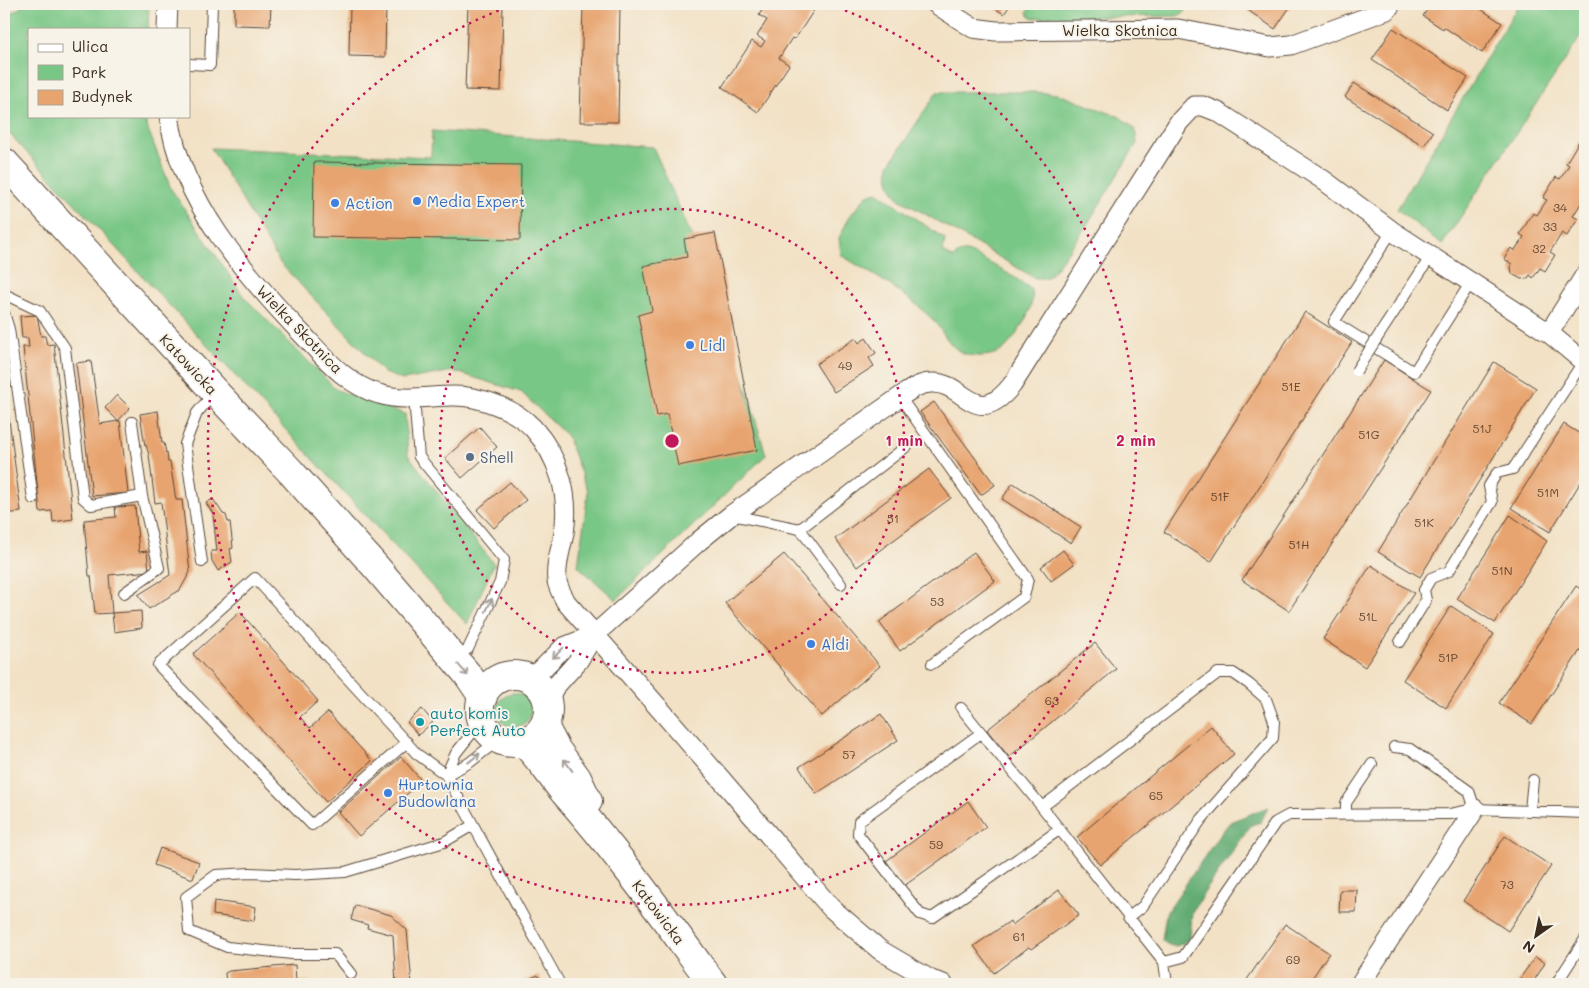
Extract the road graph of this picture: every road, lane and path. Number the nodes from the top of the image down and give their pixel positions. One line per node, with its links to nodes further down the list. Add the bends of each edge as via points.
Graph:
1 (168, 4): 5 (street)
2 (212, 4): 6 (lane, via 210,65)
3 (936, 4): 4 (street, Wielka Skotnica, via 973,28 996,31 1178,29 1270,47 1291,44 1387,10)
4 (1391, 4)
5 (167, 28)
6 (190, 64)
7 (169, 118): 20 (street, Wielka Skotnica, via 173,143 198,198 224,242 255,282 341,373 378,394)
8 (4, 162): 18 (main road, Katowicka)
9 (1392, 231): 10 (street); 12 (lane, via 1334,322 1414,372); 19 (street, via 1322,179 1218,112 1194,106 1180,122 1005,394 991,404 980,404 937,382 928,382)
10 (1431, 256): 12 (street); 17 (lane, bridge)
11 (1585, 275): 15 (street)
12 (1471, 282): 15 (street)
13 (4, 294): 23 (lane, via 40,311 65,348 83,498 91,505)
14 (4, 313): 24 (lane, via 9,329)
15 (1548, 333): 16 (street)
16 (1584, 362): 32 (lane, via 1513,469 1497,473 1490,486 1492,502 1449,571 1431,578 1424,590 1426,600)
17 (1356, 371)
18 (215, 392): 27 (lane, via 197,413 186,444); 28 (main road, Katowicka)
19 (900, 397): 25 (street); 34 (lane, via 1028,578 1024,597)
20 (414, 398): 31 (street, Wielka Skotnica, via 456,396 484,401 511,412 532,427 557,466 564,488 566,512 557,562 557,582 566,602); 33 (lane, one-way to 20, via 500,582 504,560 419,457)
21 (132, 422): 23 (lane)
22 (907, 446): 26 (lane)
23 (142, 496): 30 (lane, via 159,568)
24 (32, 499)
25 (731, 514): 26 (lane); 31 (street)
26 (800, 528): 29 (lane)
27 (202, 562)
28 (375, 566): 33 (main road, Katowicka); 36 (main road, Katowicka, one-way to 36, via 468,675)
29 (841, 584)
30 (124, 593)
31 (594, 635): 35 (street, one-way to 35, via 564,647 539,672); 38 (street); 58 (street, Wielka Skotnica, via 831,908 880,950)
32 (1400, 642)
33 (468, 649): 35 (main road, Katowicka, via 484,665)
34 (932, 664)
35 (514, 678): 36 (main road, via 491,685); 38 (main road, via 540,688)
36 (482, 706): 38 (main road, via 484,725 489,732); 43 (lane, via 476,728 456,753)
37 (961, 708): 39 (lane)
38 (529, 728): 43 (lane, one-way to 38, via 469,763 492,745); 57 (main road, Katowicka, via 556,749 578,778 605,839)
39 (980, 733): 45 (lane); 51 (lane, via 859,821 858,834 920,914 932,918)
40 (407, 742): 40 (lane, via 255,578 158,665 312,825); 43 (lane, via 417,754)
41 (1394, 747): 46 (lane, via 1410,750 1469,791)
42 (1372, 764): 49 (lane, via 1346,803)
43 (446, 775): 50 (lane)
44 (1533, 780): 47 (lane)
45 (1042, 806): 51 (lane); 52 (lane, via 1218,673 1233,673 1266,699 1274,720 1273,738 1201,820 1143,906)
46 (1475, 809): 47 (lane); 49 (lane, via 1450,814); 60 (street)
47 (1530, 810): 48 (lane)
48 (1585, 813)
49 (1346, 815): 54 (lane, via 1290,815 1276,822 1183,956)
50 (473, 825): 55 (lane, via 444,842 345,872 216,876 186,897 189,931 227,947 292,954 336,954); 56 (lane)
51 (1059, 830): 52 (lane)
52 (1128, 918): 54 (lane)
53 (1585, 939): 61 (lane)
54 (1164, 962): 59 (lane)
55 (351, 974)
56 (560, 984)
57 (713, 984)
58 (943, 984)
59 (1167, 984)
60 (1360, 984)
61 (1556, 984)

